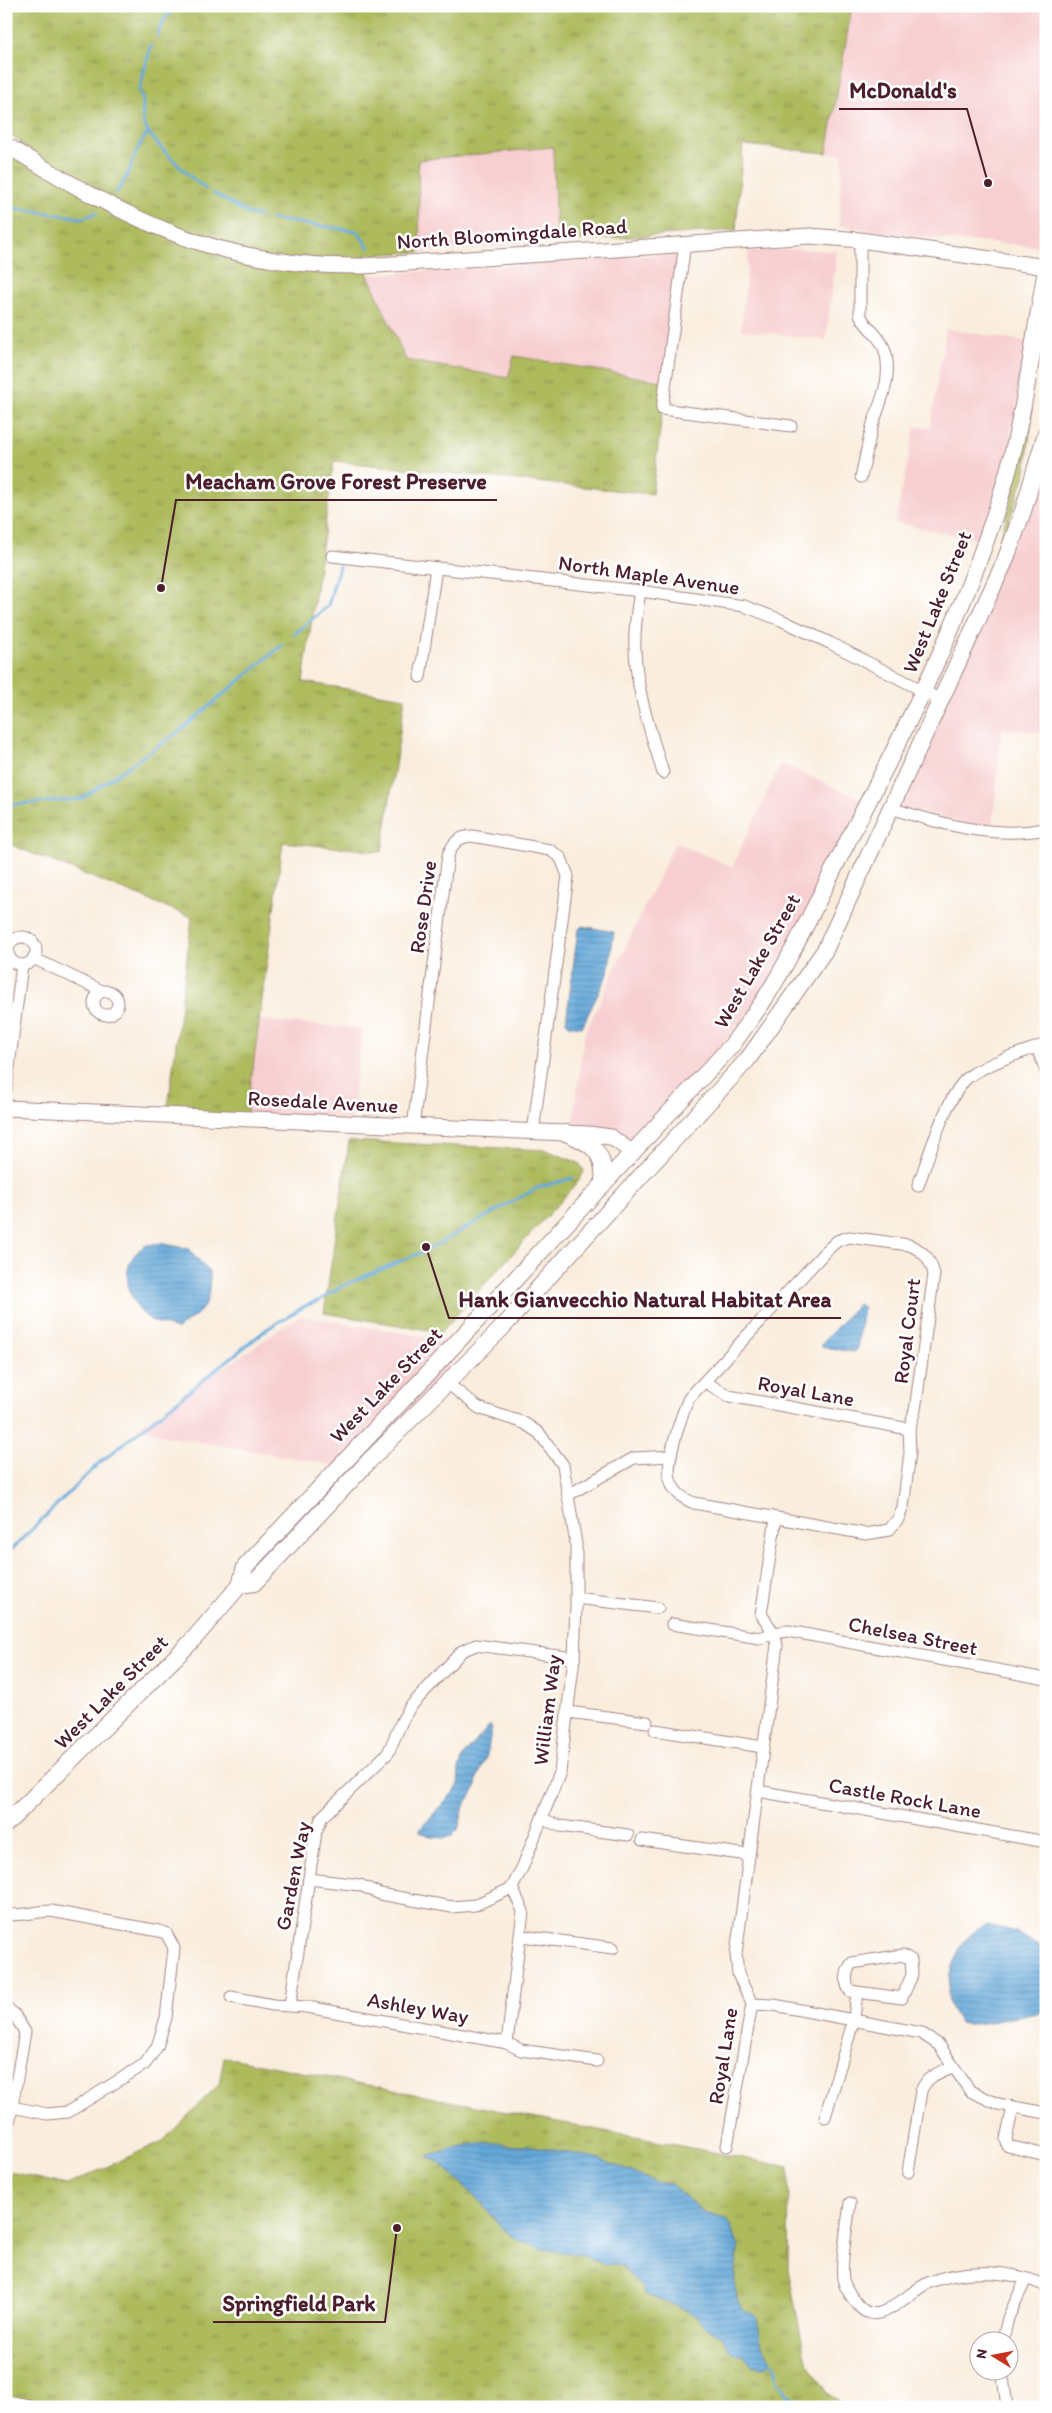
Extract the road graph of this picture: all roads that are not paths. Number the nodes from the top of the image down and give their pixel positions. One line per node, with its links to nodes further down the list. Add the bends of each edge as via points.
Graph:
1 (6, 145): 3 (main road, North Bloomingdale Road, via 156,228 215,249 269,260 363,266)
2 (860, 240): 3 (main road, North Bloomingdale Road, via 802,236); 4 (main road, North Bloomingdale Road); 7 (street, via 860,314 884,350 886,380)
3 (685, 244): 5 (street, via 662,409)
4 (1046, 268): 12 (main road, West Lake Street, via 1022,410 1005,480 980,558)
5 (791, 426)
6 (1046, 433): 13 (main road, West Lake Street, via 1005,560)
7 (861, 476)
8 (332, 556): 9 (street, North Maple Avenue)
9 (436, 568): 10 (street, North Maple Avenue); 11 (street)
10 (640, 591): 12 (street, North Maple Avenue, via 759,610 830,642); 14 (street, via 635,627 637,672)
11 (420, 677)
12 (923, 691): 13 (street, North Maple Avenue); 27 (main road, West Lake Street, via 762,1003 732,1045)
13 (941, 700): 15 (main road, West Lake Street)
14 (663, 772)
15 (890, 808): 16 (street, via 965,830 1016,833); 28 (main road, West Lake Street, via 825,950 748,1059)
16 (1046, 829)
17 (33, 958): 18 (street); 18 (street, via 32,942 24,937 15,939 9,945 8,954 13,962); 19 (street)
18 (22, 965): 22 (street)
19 (102, 991)
20 (1041, 1046): 21 (street); 30 (street, via 969,1076 949,1104)
21 (1046, 1071)
22 (6, 1090)
23 (6, 1108): 24 (main road, Rosedale Avenue)
24 (413, 1127): 25 (main road, Rosedale Avenue); 25 (street, Rose Drive, via 448,855 461,837 472,836 550,850 561,858 568,876)
25 (533, 1132): 26 (main road, Rosedale Avenue)
26 (566, 1133): 27 (main road, Rosedale Avenue, via 611,1137); 29 (main road, via 590,1145 600,1155)
27 (633, 1153): 28 (main road); 29 (main road, West Lake Street)
28 (648, 1166): 32 (main road, West Lake Street, via 500,1330)
29 (603, 1185): 37 (main road, West Lake Street, via 260,1550 245,1567)
30 (918, 1186)
31 (705, 1382): 33 (street, Royal Lane, via 729,1396); 33 (street, Royal Court, via 837,1240 858,1237 908,1245 917,1248 930,1260 934,1274 915,1410); 34 (street, via 689,1398)
32 (447, 1383): 35 (street, William Way, via 479,1408 524,1423 539,1433 563,1465); 37 (main road, West Lake Street, via 254,1583)
33 (909, 1429): 36 (street, via 910,1453 903,1507 889,1530 866,1534)
34 (671, 1456): 35 (street, via 634,1458); 36 (street, via 668,1471 673,1489 684,1498)
35 (568, 1495): 38 (street, William Way, via 576,1544)
36 (776, 1518): 41 (street, Royal Lane, via 761,1614)
37 (240, 1585): 48 (main road, West Lake Street, via 191,1642)
38 (576, 1598): 39 (street); 42 (street, William Way)
39 (658, 1608)
40 (672, 1624): 41 (street, via 760,1638)
41 (774, 1633): 43 (street, Chelsea Street, via 788,1631); 45 (street, Royal Lane, via 777,1644)
42 (574, 1658): 44 (street, William Way); 53 (street, Garden Way, via 482,1645 462,1651 410,1707 388,1753 322,1817 316,1832)
43 (1046, 1679)
44 (568, 1712): 45 (street); 47 (street, William Way, via 560,1772)
45 (763, 1747): 46 (street, Royal Lane)
46 (758, 1791): 51 (street, Castle Rock Lane); 52 (street, Royal Lane)
47 (542, 1819): 49 (street, via 560,1826); 54 (street, William Way)
48 (6, 1824)
49 (628, 1835)
50 (642, 1840): 52 (street)
51 (1046, 1842)
52 (748, 1855): 60 (street, Royal Lane, via 736,1954 738,1974)
53 (309, 1879): 54 (street, via 360,1885 380,1894 452,1907 476,1905); 61 (street, Garden Way)
54 (512, 1888): 56 (street, via 523,1910)
55 (6, 1914): 68 (street, via 52,1911 159,1930 166,1933 174,1948 166,2018 157,2047 145,2064 68,2112 47,2114)
56 (522, 1936): 57 (street); 64 (street)
57 (613, 1948)
58 (857, 1992): 58 (street, via 902,1998 912,1975 911,1960 902,1955 852,1963 847,1970 847,1984 850,1991); 63 (street)
59 (231, 1997): 61 (street, Ashley Way)
60 (752, 2004): 63 (street); 72 (street, Royal Lane)
61 (290, 2005): 64 (street, Ashley Way)
62 (6, 2008): 68 (street, via 14,2014 25,2032)
63 (854, 2019): 66 (street, via 921,2033 939,2044); 70 (street)
64 (507, 2043): 65 (street, Ashley Way, via 520,2050)
65 (597, 2061)
66 (952, 2067): 67 (street, via 970,2092 988,2101); 74 (street, via 929,2077 921,2091)
67 (1014, 2107): 69 (street); 73 (street, via 1006,2140 1008,2146)
68 (12, 2108): 71 (street)
69 (1046, 2113)
70 (825, 2117)
71 (6, 2141)
72 (727, 2146)
73 (1046, 2155)
74 (908, 2172)
75 (850, 2203): 76 (street, via 843,2280 849,2294 863,2311 870,2314 885,2311 930,2282 950,2277 982,2273)
76 (1026, 2279): 77 (street); 78 (street)
77 (1046, 2286)
78 (1005, 2330)
79 (1003, 2380): 82 (street)
80 (6, 2403): 81 (main road)
81 (28, 2407)
82 (1007, 2407)

